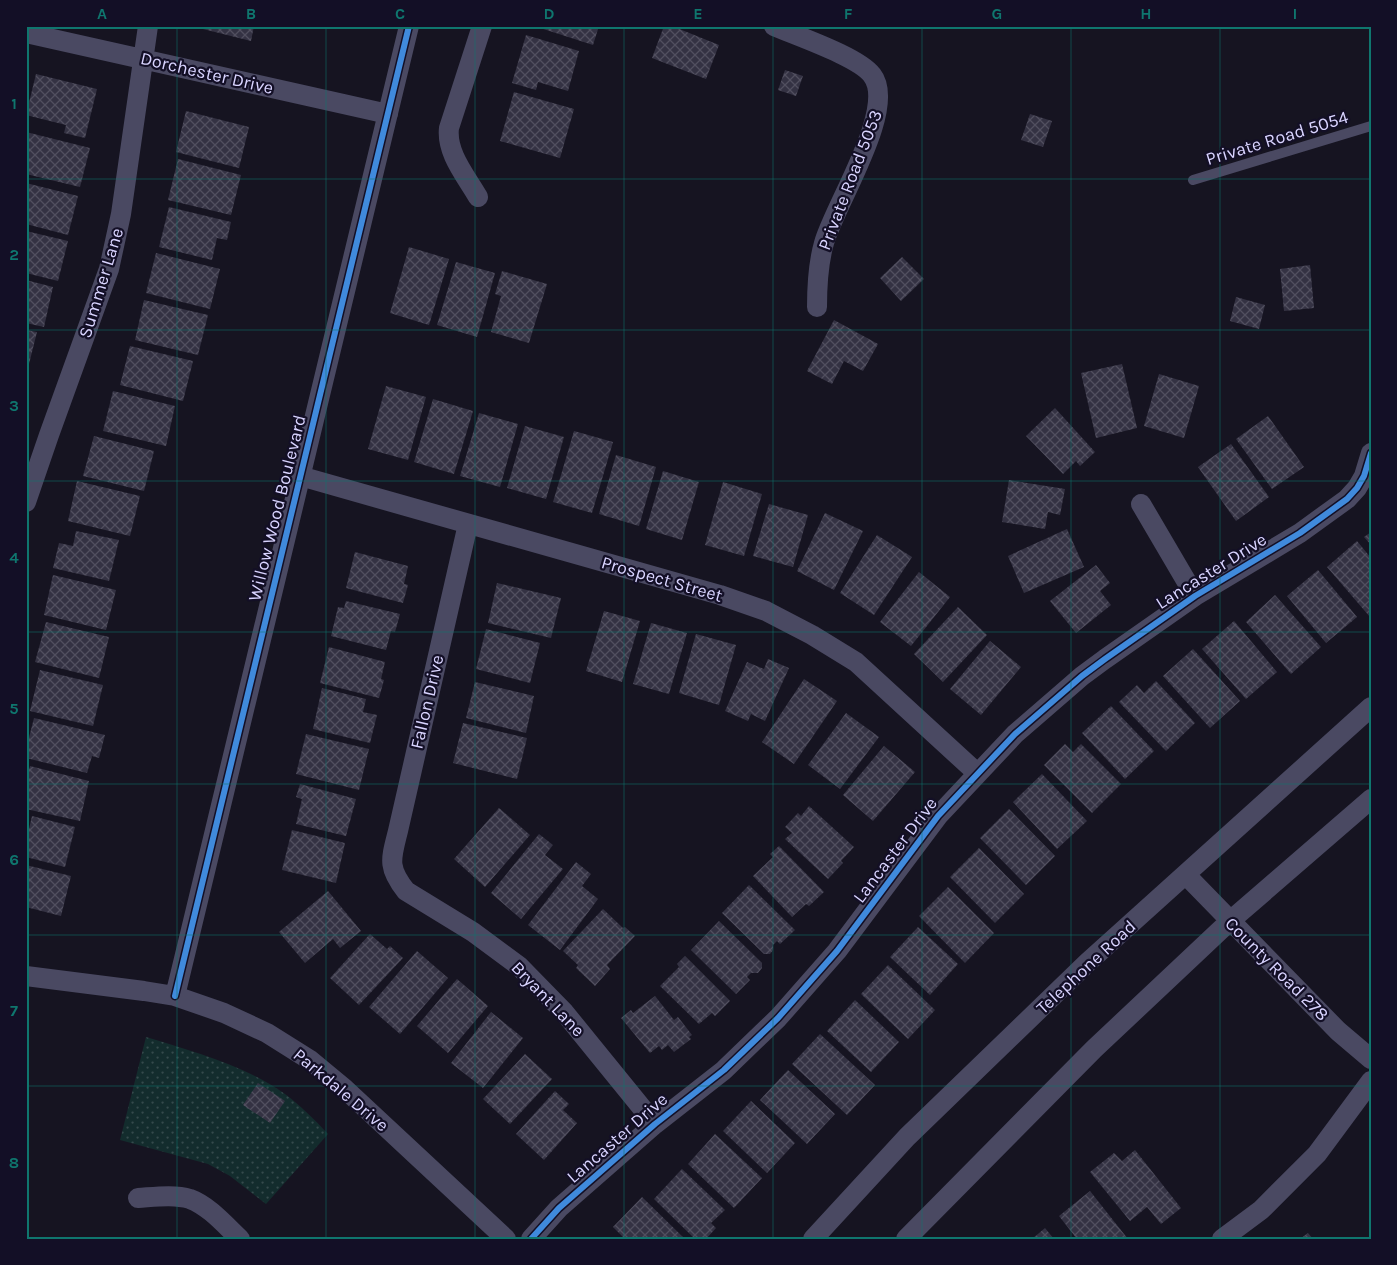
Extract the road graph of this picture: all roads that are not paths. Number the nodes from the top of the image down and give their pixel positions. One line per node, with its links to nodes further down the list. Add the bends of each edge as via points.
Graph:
1 (148, 26): 6 (street, Summer Lane)
2 (409, 26): 7 (street, Willow Wood Boulevard)
3 (482, 26): 10 (street, via 448,139)
4 (774, 26): 11 (street, Private Road 5053, via 861,64 872,75 878,88 879,104 874,126 824,241)
5 (26, 33): 6 (street, Dorchester Drive)
6 (143, 58): 7 (street, Dorchester Drive); 14 (street, Summer Lane, via 121,214 109,269)
7 (388, 114): 13 (street, Willow Wood Boulevard)
8 (1371, 126): 9 (lane, Private Road 5054)
9 (1193, 180)
10 (478, 197)
11 (817, 307)
12 (1371, 453): 17 (street, Lancaster Drive, via 1364,476 1346,499 1300,533)
13 (300, 476): 16 (street, Prospect Street); 25 (street, Willow Wood Boulevard)
14 (26, 502)
15 (1141, 504): 17 (street)
16 (468, 524): 19 (street, Prospect Street, via 766,611 856,662); 22 (street, Fallon Drive, via 393,852 392,867)
17 (1195, 596): 19 (street, Lancaster Drive, via 1082,676 1015,734)
18 (1371, 706): 21 (street, Telephone Road)
19 (977, 774): 28 (street, Lancaster Drive, via 938,816 837,951 784,1011 724,1070)
20 (1371, 799): 23 (street)
21 (1186, 875): 23 (street, County Road 278); 33 (street, Telephone Road, via 1087,963 914,1131)
22 (397, 879): 28 (street, Bryant Lane, via 406,891 519,966 564,1012)
23 (1230, 920): 26 (street, County Road 278, via 1338,1031); 34 (street, via 1094,1050)
24 (26, 976): 25 (street, Parkdale Drive)
25 (175, 996): 31 (street, Parkdale Drive, via 246,1022 310,1060 368,1109)
26 (1371, 1059)
27 (1371, 1081): 35 (street, via 1317,1154 1261,1210)
28 (655, 1124): 32 (street, Lancaster Drive, via 559,1208)
29 (138, 1198): 30 (street, via 170,1196 189,1199 204,1207)
30 (240, 1239)
31 (506, 1239)
32 (531, 1239)
33 (812, 1239)
34 (906, 1239)
35 (1222, 1239)

